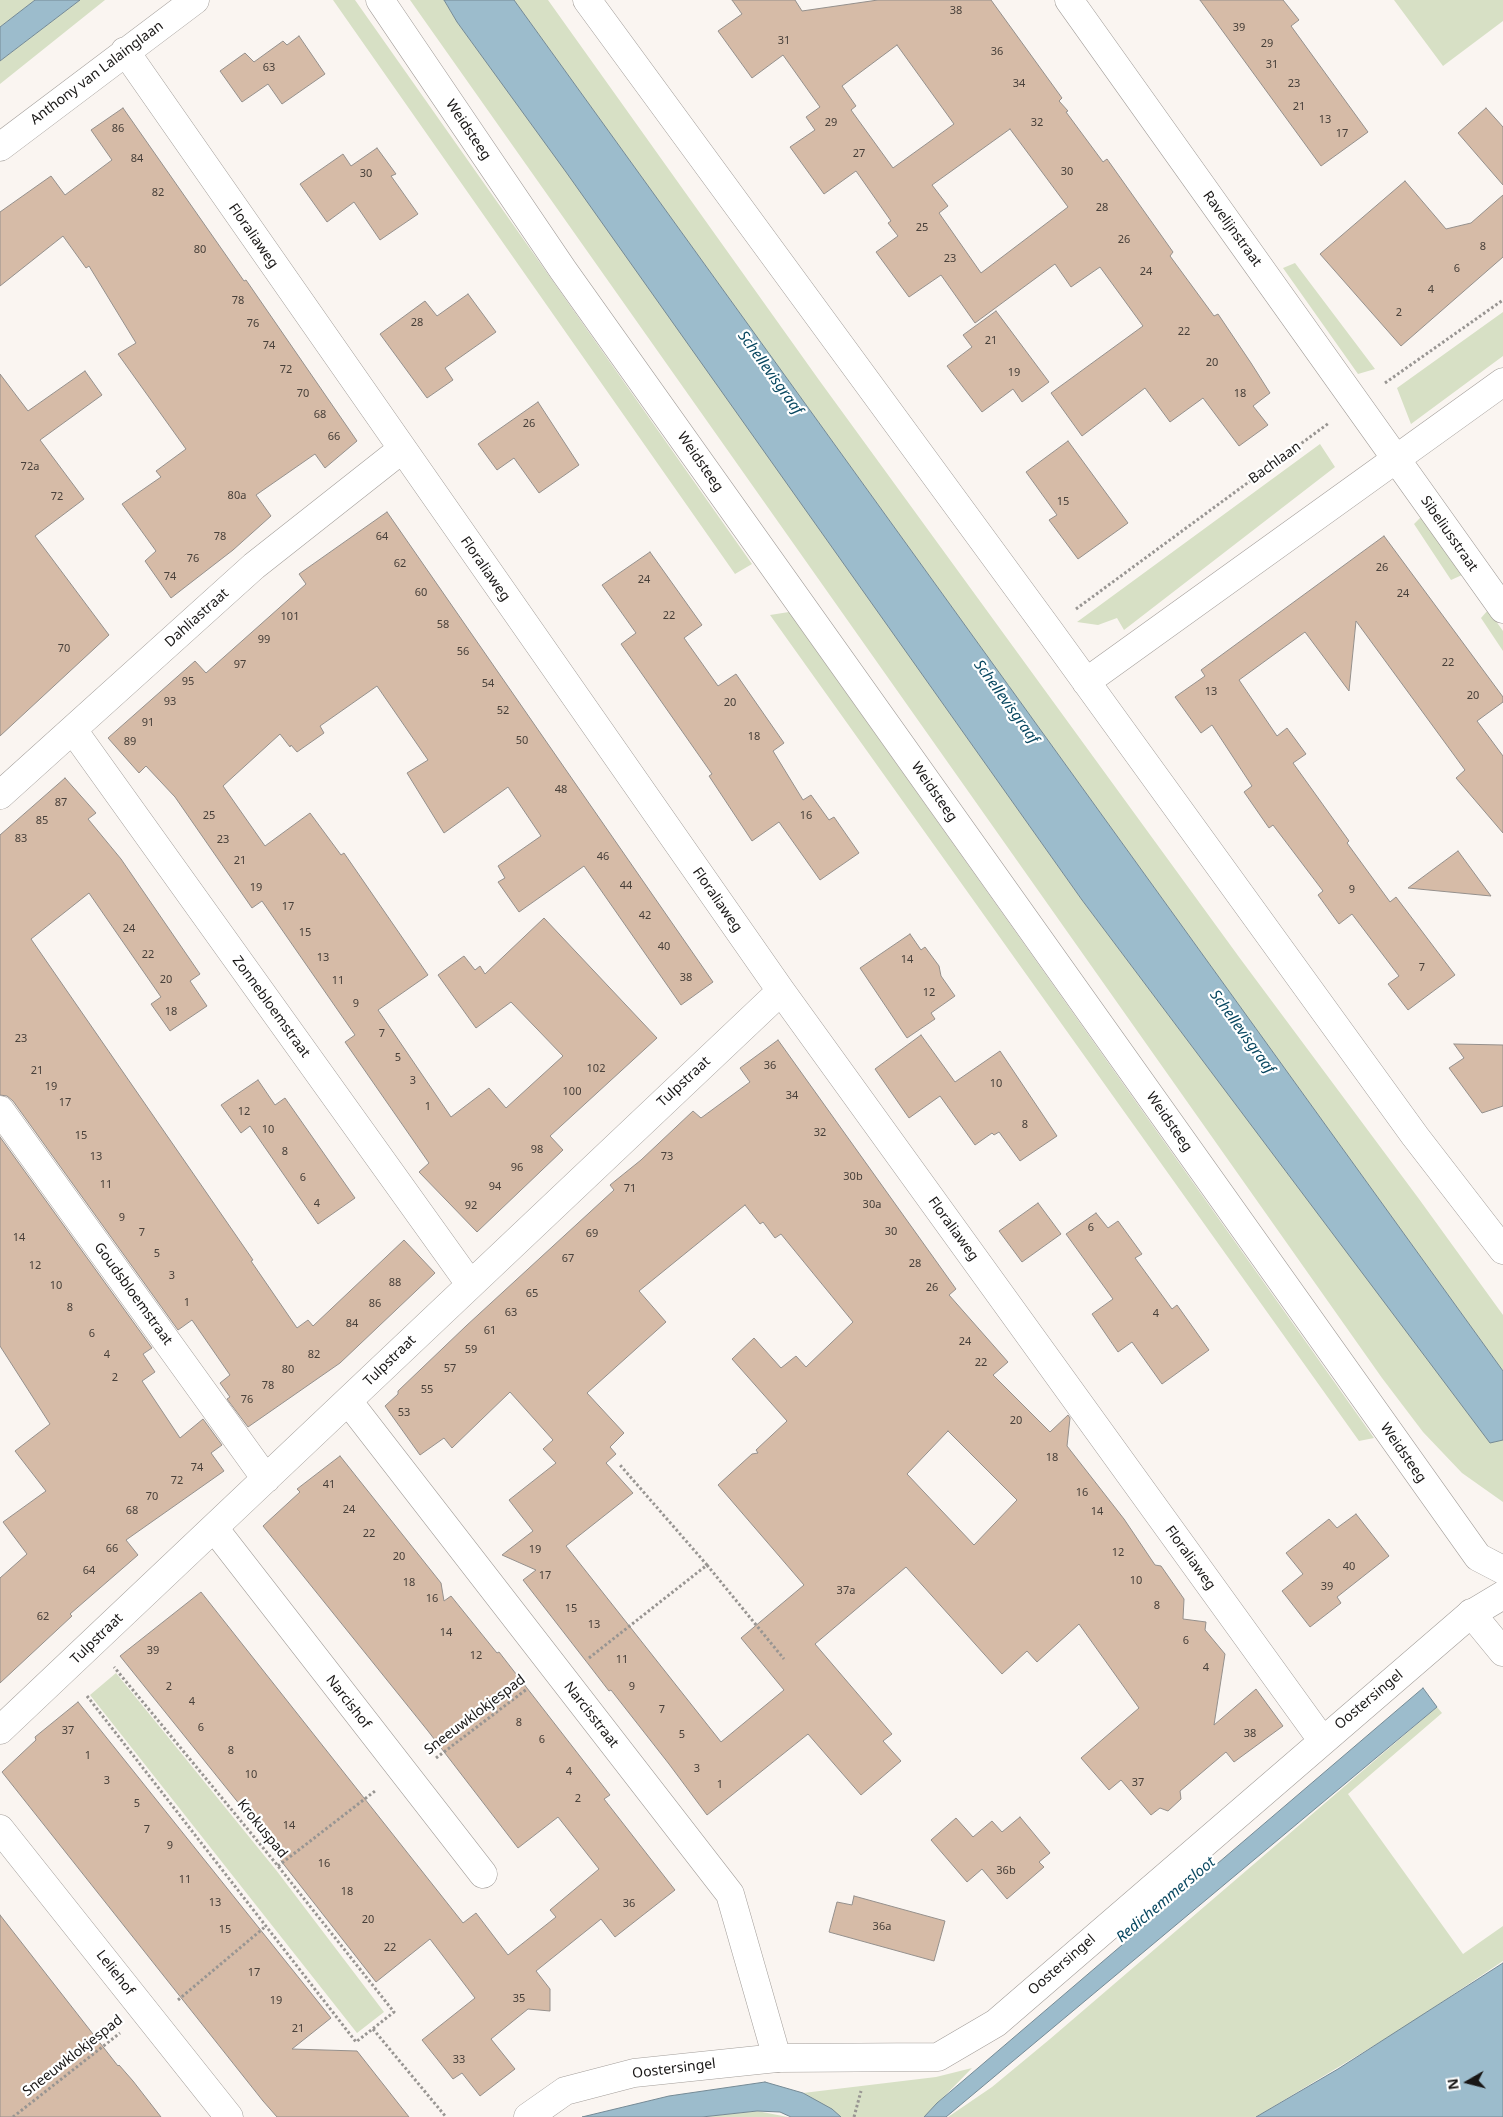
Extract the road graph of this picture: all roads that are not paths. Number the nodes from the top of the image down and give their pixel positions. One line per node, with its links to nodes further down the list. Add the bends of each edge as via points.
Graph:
1 (195, 0): 5 (street, Anthony van Lalainglaan)
2 (380, 0): 21 (street, Weidsteeg, via 564,270 1478,1557)
3 (587, 0): 11 (street)
4 (1069, 0): 9 (street, Ravelijnstraat)
5 (125, 51): 6 (street, Anthony van Lalainglaan); 8 (street, Floraliaweg)
6 (0, 147)
7 (1503, 382): 9 (street)
8 (401, 450): 12 (street, Dahliastraat, via 254,566); 14 (street, Floraliaweg)
9 (1396, 458): 10 (street, Sibeliusstraat); 11 (street)
10 (1503, 609)
11 (1086, 682): 16 (street, via 1415,1136)
12 (73, 730): 13 (street, Dahliastraat); 17 (street, Zonnebloemstraat)
13 (0, 795)
14 (781, 991): 17 (street, Tulpstraat); 26 (street, Floraliaweg)
15 (0, 1110): 19 (street, Goudsbloemstraat)
16 (1503, 1250)
17 (470, 1284): 18 (street, Tulpstraat)
18 (348, 1401): 19 (street, Tulpstraat); 29 (street, Narcisstraat, via 730,1894)
19 (266, 1479): 20 (street, Tulpstraat)
20 (214, 1528): 25 (street, Tulpstraat); 28 (street, Narcishof)
21 (1503, 1570)
22 (1503, 1595): 23 (street, Oostersingel)
23 (1471, 1614): 24 (street); 26 (street, Oostersingel)
24 (1503, 1652)
25 (0, 1730)
26 (1322, 1740): 29 (street, Oostersingel, via 996,2022 938,2056)
27 (0, 1828): 30 (street, Leliehof)
28 (484, 1874)
29 (778, 2058): 31 (street, Oostersingel, via 634,2073 565,2091)
30 (229, 2117)
31 (528, 2117)

